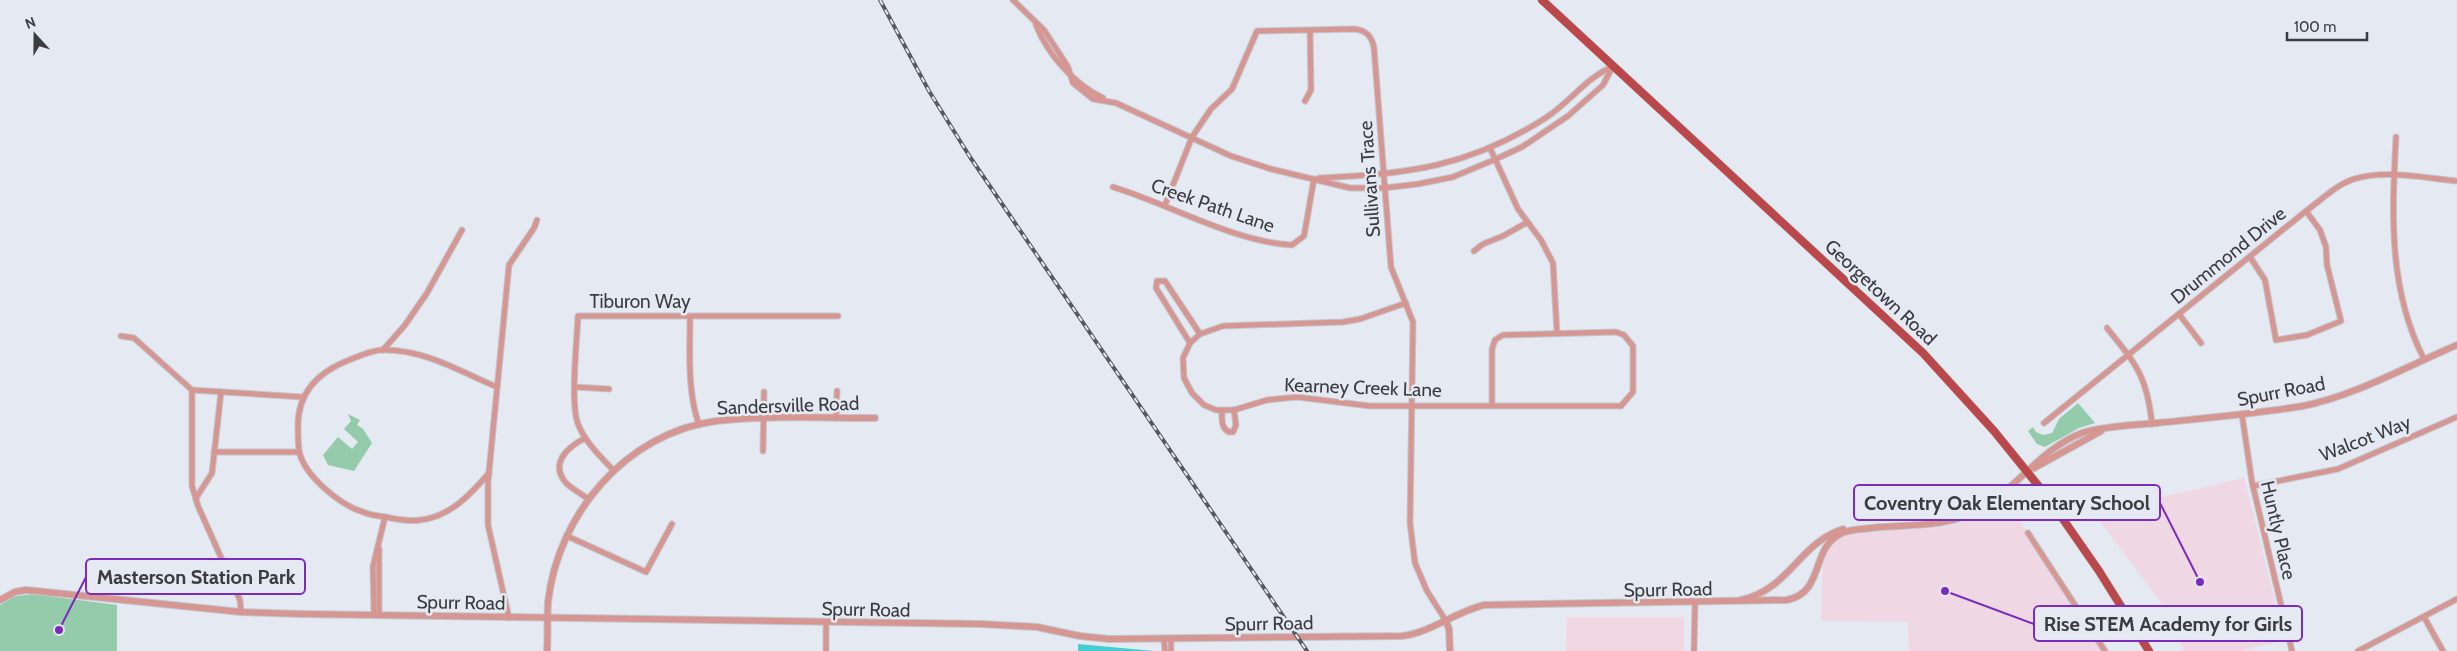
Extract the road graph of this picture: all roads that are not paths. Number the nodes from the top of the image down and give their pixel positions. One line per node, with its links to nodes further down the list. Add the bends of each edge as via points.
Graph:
1 (1013, 0): 8 (street, via 1044,30 1071,76 1087,90)
2 (1542, 0): 4 (main road, Georgetown Road)
3 (1310, 31): 5 (street, via 1311,90); 8 (street, Sullivans Trace, via 1257,31 1232,89 1211,109); 12 (street, Sullivans Trace, via 1362,30 1372,40)
4 (1613, 66): 6 (street, via 1595,75); 7 (street, via 1603,85); 64 (main road, Georgetown Road, via 1923,352)
5 (1305, 101)
6 (1551, 113): 7 (street); 10 (street)
7 (1558, 123): 11 (street)
8 (1192, 138): 14 (street, via 1231,156); 18 (street, Sullivans Trace)
9 (2396, 138): 13 (street)
10 (1490, 148): 11 (street); 12 (street, via 1448,163)
11 (1496, 160): 17 (street, via 1453,176); 21 (street)
12 (1383, 175): 14 (street); 17 (street, Sullivans Trace)
13 (2394, 176): 15 (street, Drummond Drive); 19 (street, Drummond Drive, via 2352,179); 38 (street, via 2394,260 2400,295)
14 (1314, 179): 17 (street, via 1350,188); 18 (street, Creek Path Lane, via 1304,236 1292,245 1221,228)
15 (2457, 181)
16 (1113, 187): 18 (street, Creek Path Lane)
17 (1384, 188): 25 (street, Sullivans Trace, via 1391,267)
18 (1165, 205)
19 (2306, 211): 24 (street, Drummond Drive); 24 (street, via 2320,230 2326,247 2327,265 2341,322 2307,335 2276,340 2266,280)
20 (537, 220): 39 (street, via 509,265)
21 (1526, 223): 23 (street); 30 (street, via 1541,240 1553,263)
22 (462, 230): 36 (street, via 406,326)
23 (1474, 251)
24 (2250, 257): 26 (street, Drummond Drive)
25 (1406, 304): 31 (street, via 1343,322 1223,326); 48 (street, Sullivans Trace, via 1413,322)
26 (2179, 314): 34 (street); 37 (street, Drummond Drive)
27 (838, 316): 28 (street, Tiburon Way)
28 (690, 317): 40 (street, Tiburon Way, via 578,316); 58 (street, via 692,406)
29 (2107, 328): 37 (street)
30 (1557, 333): 47 (street, Kearney Creek Lane, via 1504,335 1495,340 1492,349); 47 (street, Kearney Creek Lane, via 1616,332 1630,339 1633,392 1628,400 1620,406)
31 (1200, 334): 33 (street); 33 (street, via 1165,281 1157,281 1156,288)
32 (121, 336): 42 (street, via 134,338)
33 (1190, 343): 50 (street, via 1183,358 1184,378 1192,394 1204,405)
34 (2200, 343)
35 (2457, 345): 38 (street, Spurr Road)
36 (383, 350): 39 (street, via 432,359); 46 (street, via 332,367 314,381)
37 (2128, 354): 56 (street, Drummond Drive); 57 (street, via 2147,390)
38 (2424, 359): 51 (street, Spurr Road, via 2355,389 2306,405)
39 (497, 386): 65 (street)
40 (575, 387): 41 (street); 59 (street, Tiburon Way, via 578,422)
41 (609, 389)
42 (192, 390): 43 (street); 67 (street, via 190,466)
43 (221, 392): 46 (street); 61 (street)
44 (764, 392): 55 (street)
45 (837, 392): 53 (street)
46 (303, 397): 62 (street, via 298,418)
47 (1492, 405): 48 (street, Kearney Creek Lane)
48 (1413, 406): 49 (street, Kearney Creek Lane, via 1352,405 1297,397 1267,400); 83 (street, Sullivans Trace, via 1412,546 1420,575)
49 (1234, 410): 50 (street, Kearney Creek Lane); 50 (street, via 1236,425 1233,432 1225,430)
50 (1222, 412)
51 (2242, 415): 57 (street, Spurr Road); 66 (street, Huntly Place)
52 (2457, 417): 66 (street, Walcot Way, via 2338,469)
53 (836, 418): 54 (street, Sandersville Road); 55 (street, Sandersville Road)
54 (875, 418)
55 (763, 419): 58 (street, Sandersville Road); 60 (street)
56 (2044, 423)
57 (2152, 424): 64 (street, Spurr Road, via 2102,430)
58 (699, 425): 63 (street, Sandersville Road, via 663,438)
59 (585, 438): 63 (street, Tiburon Way); 68 (street, via 562,455 559,470 566,483)
60 (763, 451)
61 (214, 452): 62 (street); 67 (street, via 210,478)
62 (299, 452): 69 (street, via 311,474 339,500 362,512)
63 (613, 470): 68 (street, Sandersville Road)
64 (2028, 471): 71 (street, Spurr Road, via 1983,507 1960,518); 94 (main road, Georgetown Road, via 2099,571)
65 (490, 472): 69 (street, via 471,493 444,512 419,520); 81 (street, via 486,508 488,525)
66 (2253, 486): 95 (street, Huntly Place)
67 (196, 498): 78 (street, via 240,600)
68 (588, 499): 73 (street, Sandersville Road)
69 (385, 518): 79 (street, via 373,566)
70 (672, 524): 73 (street, via 646,572)
71 (1870, 528): 77 (street, Spurr Road, via 1848,528 1830,533 1816,542 1790,572 1769,589 1758,596); 77 (street, Spurr Road, via 1841,533 1833,539 1822,554 1814,581 1794,599)
72 (2028, 533): 93 (street)
73 (567, 536): 82 (street, Sandersville Road, via 548,602)
74 (2457, 599): 80 (street)
75 (0, 600): 78 (street, Spurr Road, via 26,590)
76 (1695, 603): 77 (street, Spurr Road); 83 (street, Spurr Road, via 1484,605); 92 (street)
77 (1728, 603)
78 (241, 612): 79 (street, Spurr Road)
79 (376, 615): 81 (street, Spurr Road)
80 (2424, 617): 86 (street); 97 (street)
81 (509, 618): 82 (street, Spurr Road)
82 (548, 618): 84 (street, Spurr Road); 87 (street, Sandersville Road)
83 (1446, 621): 85 (street, Spurr Road, via 1416,634 1394,637); 91 (street)
84 (826, 623): 85 (street, Spurr Road, via 981,624 1037,627 1090,638); 88 (street)
85 (1168, 640): 89 (street); 90 (street)
86 (2367, 650): 96 (street)
87 (548, 651)
88 (826, 651)
89 (1165, 651)
90 (1172, 651)
91 (1450, 651)
92 (1694, 651)
93 (2105, 651)
94 (2149, 651)
95 (2292, 651)
96 (2358, 651)
97 (2442, 651)

